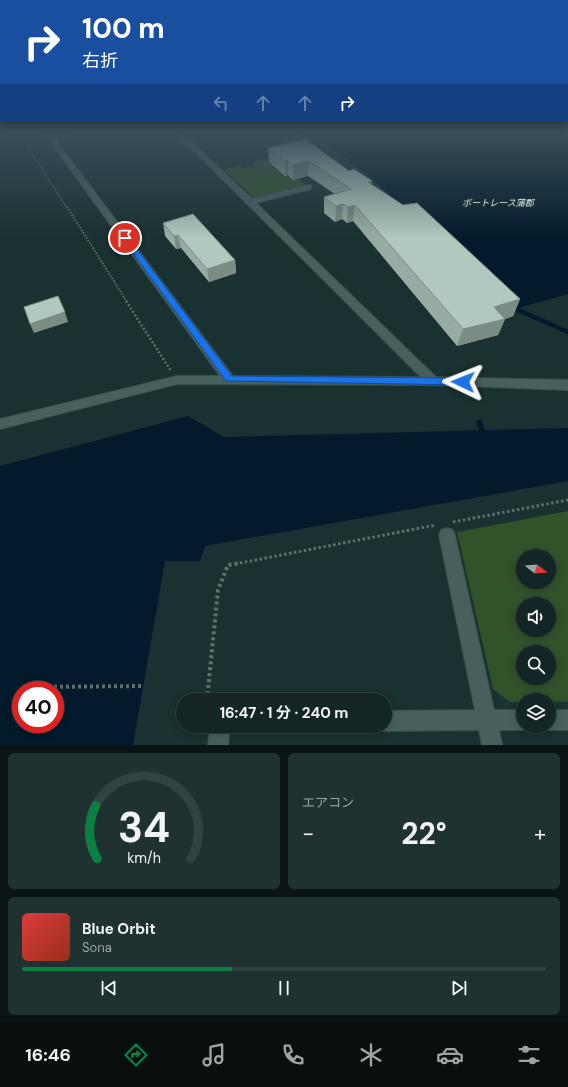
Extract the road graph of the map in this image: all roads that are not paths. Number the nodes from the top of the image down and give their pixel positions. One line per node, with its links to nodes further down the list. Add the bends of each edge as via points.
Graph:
1 (73, 168): 5 (street)
2 (215, 168): 4 (street)
3 (308, 187): 4 (street)
4 (251, 202): 6 (street)
5 (229, 379): 6 (street); 8 (street, via 177,380)
6 (433, 381): 7 (street)
7 (568, 385)
8 (0, 424)
9 (448, 527): 10 (street)
10 (486, 720): 11 (street); 14 (street); 17 (street)
11 (516, 720)
12 (556, 720): 13 (street)
13 (568, 720)
14 (392, 721)
15 (219, 733): 16 (street)
16 (218, 745)
17 (492, 745)

